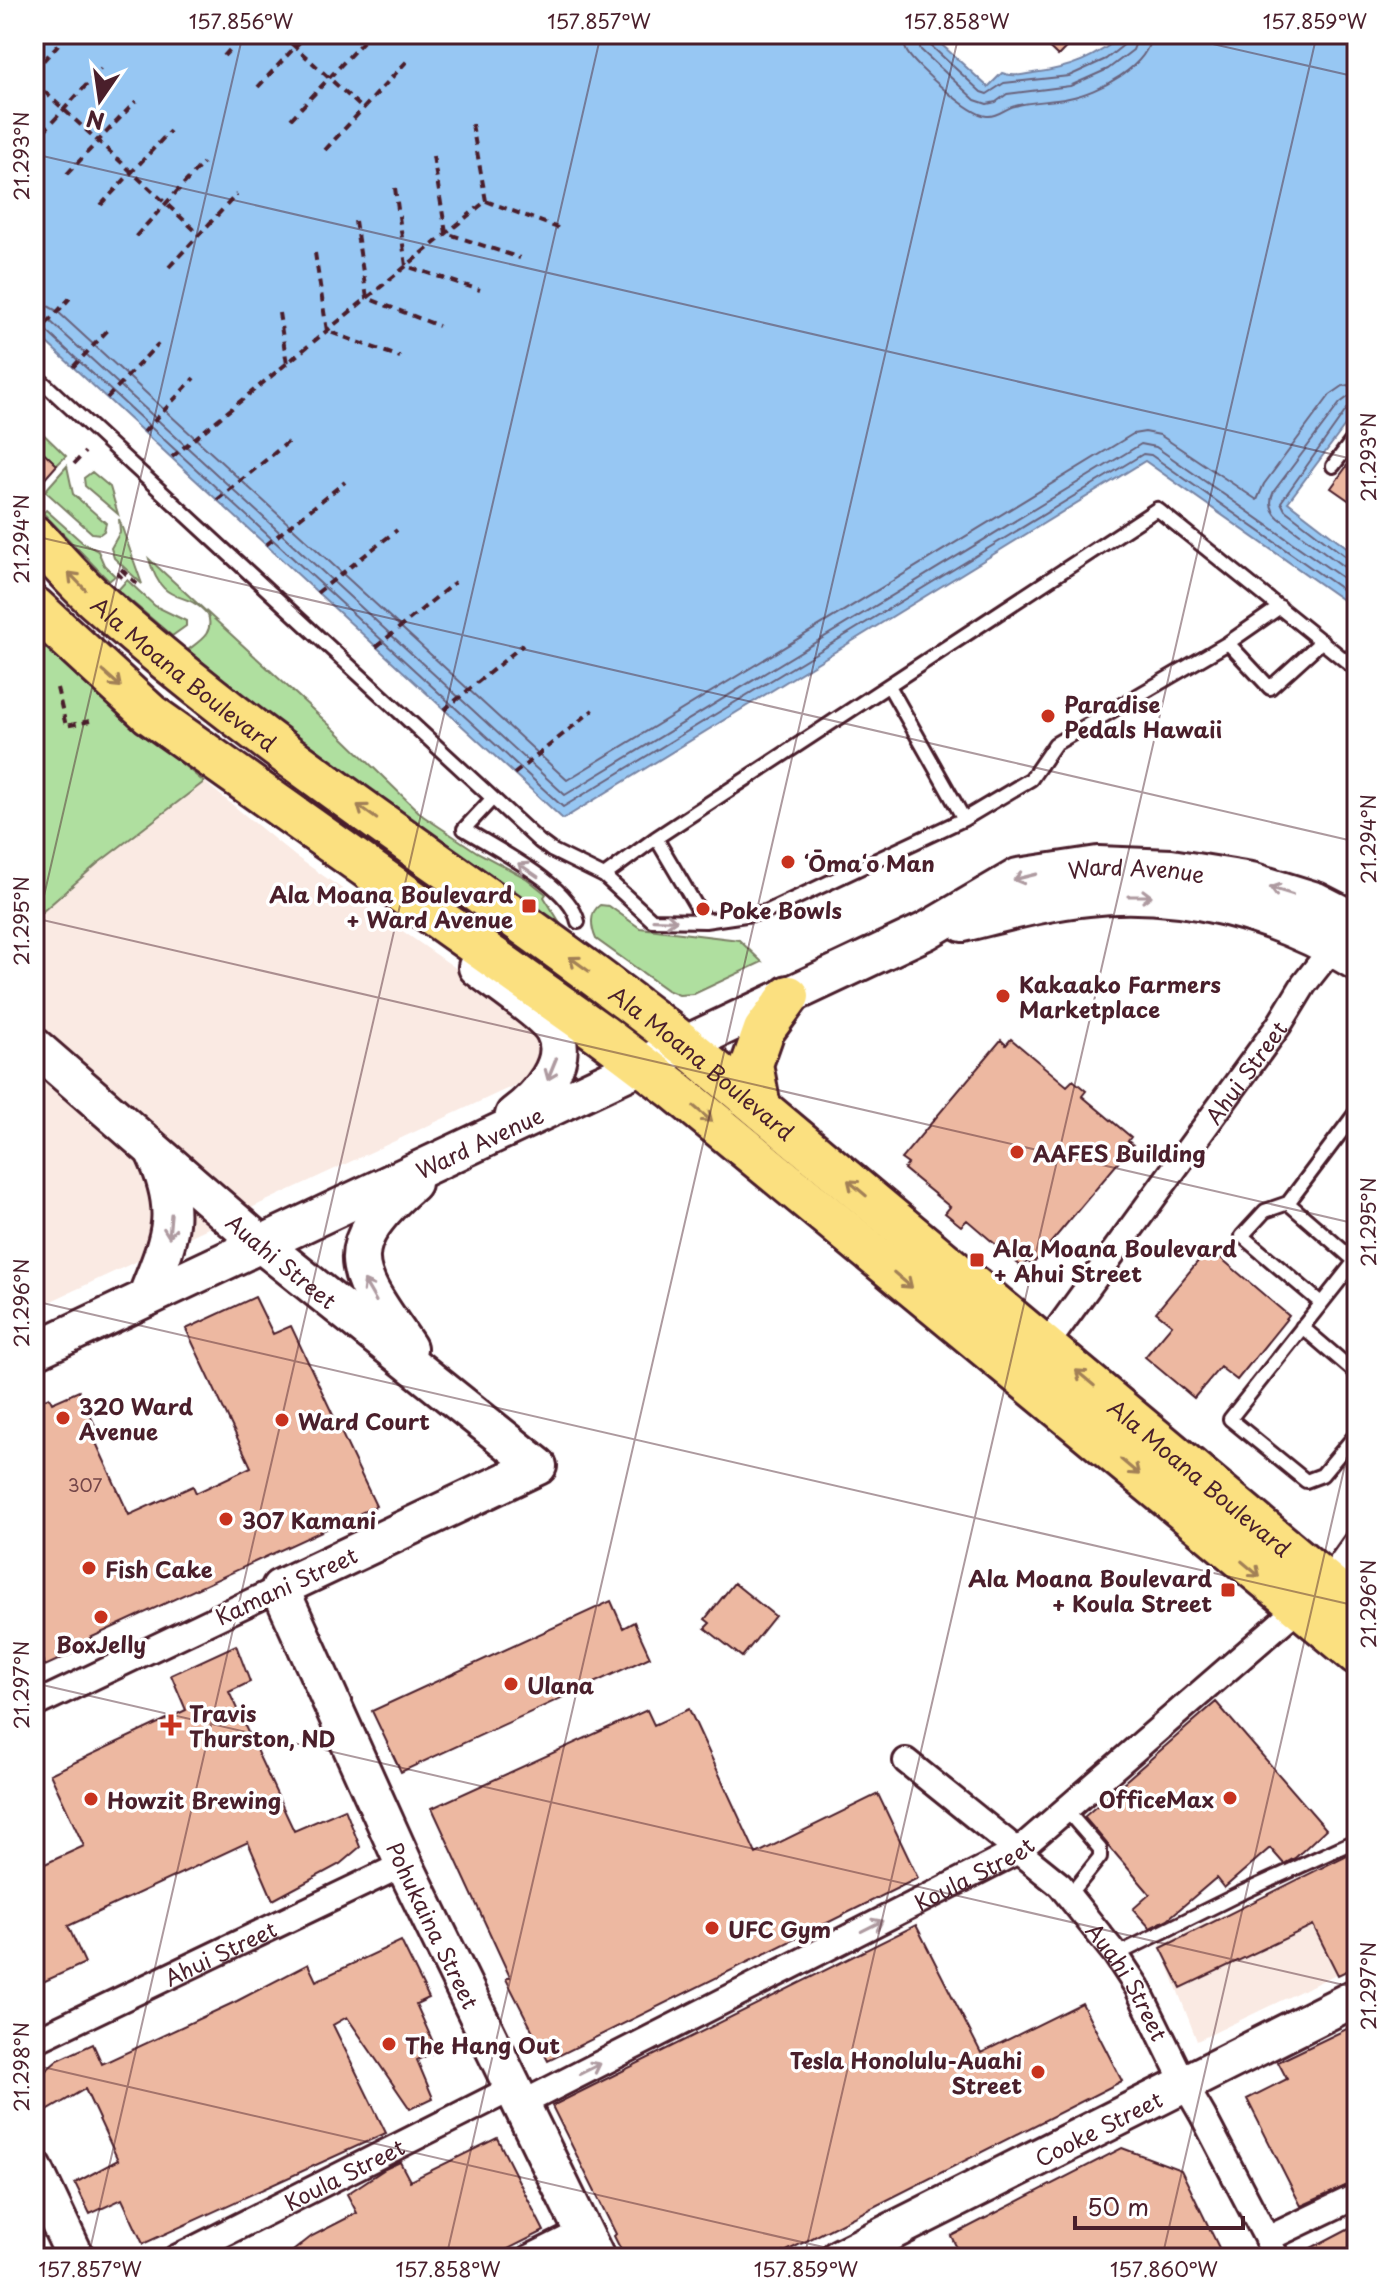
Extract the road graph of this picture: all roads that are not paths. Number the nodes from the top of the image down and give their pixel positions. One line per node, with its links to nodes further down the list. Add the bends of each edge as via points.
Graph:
1 (34, 374): 11 (lane)
2 (1357, 434): 3 (lane)
3 (1333, 466)
4 (34, 536): 20 (main road, Ala Moana Boulevard, one-way to 4, via 245,724 96,601)
5 (34, 607): 14 (main road, Ala Moana Boulevard, one-way to 14, via 150,714)
6 (1280, 607): 7 (lane); 8 (lane); 10 (lane, via 1157,509)
7 (1322, 641): 8 (lane, via 1270,688); 9 (lane)
8 (1228, 643): 12 (lane, via 1055,744 1031,779)
9 (1357, 670)
10 (889, 686): 12 (lane); 13 (lane)
11 (492, 799): 15 (lane, via 547,847); 17 (lane, one-way to 11, via 561,894 464,829)
12 (964, 819): 16 (lane, via 766,912)
13 (656, 838): 15 (lane); 16 (lane)
14 (332, 844): 22 (main road, Ala Moana Boulevard); 25 (street, one-way to 25, via 554,1031 557,1057 544,1086 517,1113)
15 (604, 876): 16 (lane, one-way to 16, via 652,920)
16 (705, 921)
17 (578, 922)
18 (1352, 933): 19 (street, Ward Avenue, via 1160,896 1089,896 926,931); 33 (street, Ahui Street, via 1304,984)
19 (789, 996): 20 (street, Ward Avenue); 23 (main road, via 764,1030 752,1064)
20 (685, 1045): 22 (street, Ward Avenue); 23 (main road, Ala Moana Boulevard)
21 (34, 1046): 26 (street, Auahi Street)
22 (642, 1065): 25 (street, Ward Avenue); 41 (main road, Ala Moana Boulevard, one-way to 41)
23 (760, 1107): 33 (main road, Ala Moana Boulevard, one-way to 23)
24 (1357, 1111): 27 (lane)
25 (461, 1150): 28 (street, Ward Avenue); 36 (street, one-way to 25, via 365,1283 361,1252 393,1200)
26 (154, 1152): 28 (street, Auahi Street); 30 (street, one-way to 30, via 167,1181 170,1236)
27 (1288, 1203): 29 (lane); 31 (lane, via 1265,1211 1242,1236)
28 (261, 1244): 30 (street, Ward Avenue); 36 (street, Auahi Street)
29 (1356, 1262): 31 (lane)
30 (146, 1298): 34 (street, Ward Avenue)
31 (1321, 1303): 32 (lane)
32 (1302, 1327): 35 (lane); 37 (lane, via 1230,1419 1306,1481 1322,1475)
33 (1046, 1345): 41 (main road, Ala Moana Boulevard, one-way to 33)
34 (34, 1351)
35 (1357, 1374)
36 (429, 1379): 38 (street, Auahi Street)
37 (1357, 1433)
38 (538, 1466): 40 (street, Kamani Street)
39 (1357, 1541): 41 (street, Koula Street)
40 (280, 1588): 43 (street, Kamani Street); 48 (street, Pohukaina Street)
41 (1328, 1599): 42 (main road, Ala Moana Boulevard); 45 (street, Koula Street)
42 (1357, 1654)
43 (34, 1705)
44 (906, 1761): 47 (street, Auahi Street)
45 (1066, 1810): 47 (street, Koula Street); 49 (lane, via 1100,1849 1100,1857)
46 (1357, 1840): 50 (lane)
47 (1018, 1851): 49 (street, Auahi Street); 54 (street, Koula Street, one-way to 47)
48 (404, 1864): 52 (street, Ahui Street); 54 (street, Pohukaina Street)
49 (1069, 1896): 50 (street, Auahi Street)
50 (1116, 1955): 53 (street, Auahi Street)
51 (1357, 1997): 53 (street, Cooke Street)
52 (34, 2041)
53 (1185, 2085): 58 (street, Auahi Street); 62 (street, Cooke Street)
54 (517, 2096): 57 (street, Pohukaina Street); 60 (street, Koula Street)
55 (34, 2169): 59 (street)
56 (1357, 2196): 58 (street)
57 (590, 2244): 61 (street)
58 (1272, 2248)
59 (76, 2258)
60 (176, 2258)
61 (529, 2258)
62 (839, 2258)

